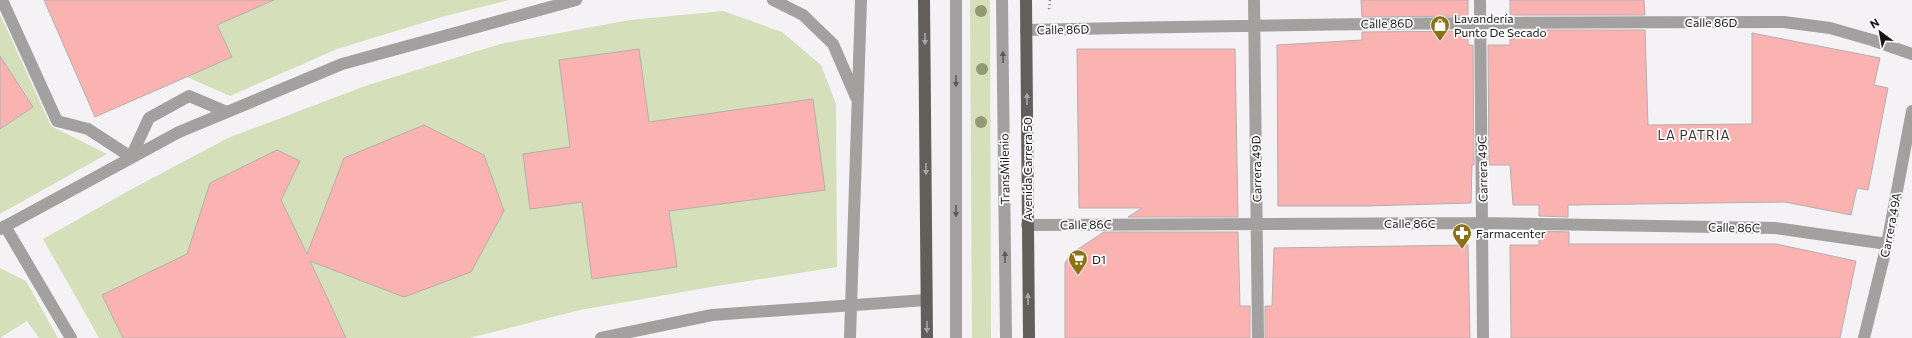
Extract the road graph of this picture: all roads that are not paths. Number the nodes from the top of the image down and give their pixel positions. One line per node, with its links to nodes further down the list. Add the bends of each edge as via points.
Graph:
1 (2, 0): 18 (street, via 57,121 88,129)
2 (576, 0): 17 (street, via 342,64)
3 (773, 0): 15 (street, via 803,15 833,44)
4 (861, 0): 15 (street)
5 (924, 0): 24 (main road, one-way to 24)
6 (956, 0): 30 (street, one-way to 30)
7 (1002, 0): 31 (street, TransMilenio, one-way to 7)
8 (1026, 0): 13 (main road, Avenida Carrera 50)
9 (1254, 0): 12 (street, Carrera 49D)
10 (1480, 0): 11 (street, Carrera 49C)
11 (1480, 22): 12 (street, Calle 86D); 14 (street, Calle 86D, via 1784,22 1830,28); 20 (street, Carrera 49C)
12 (1255, 24): 13 (street, Calle 86D); 19 (street, Carrera 49D)
13 (1026, 30): 21 (main road, Avenida Carrera 50, one-way to 13)
14 (1912, 54)
15 (858, 100): 25 (street)
16 (1912, 111): 23 (street, Carrera 49A)
17 (227, 112): 18 (street, via 178,132); 18 (street, via 189,96 149,118)
18 (131, 158): 22 (street)
19 (1257, 223): 20 (street, Calle 86C); 21 (street, Calle 86C); 33 (street, Carrera 49D)
20 (1482, 223): 23 (street, Calle 86C, via 1775,228); 34 (street, Carrera 49C)
21 (1027, 225): 32 (main road, Avenida Carrera 50, one-way to 21)
22 (3, 228): 26 (street)
23 (1887, 244): 35 (street, Carrera 49A)
24 (926, 300): 25 (street); 29 (main road, one-way to 29)
25 (850, 305): 27 (street, via 712,315); 28 (street)
26 (71, 338)
27 (601, 338)
28 (850, 338)
29 (927, 338)
30 (956, 338)
31 (1006, 338)
32 (1029, 338)
33 (1258, 338)
34 (1483, 338)
35 (1864, 338)

